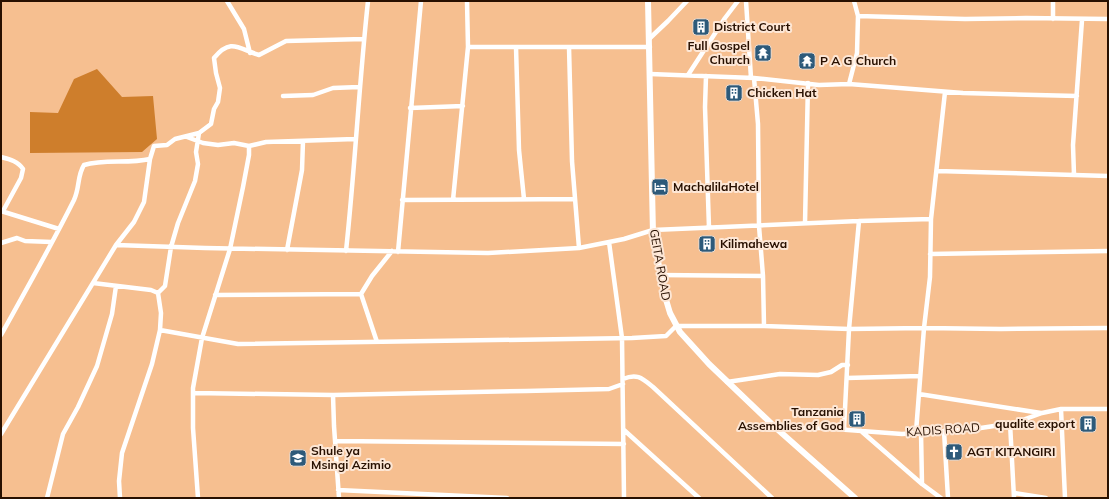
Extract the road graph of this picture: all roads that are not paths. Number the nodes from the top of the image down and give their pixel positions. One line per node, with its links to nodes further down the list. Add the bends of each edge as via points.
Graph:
1 (228, 1): 21 (street, via 244,29)
2 (368, 1): 15 (street)
3 (421, 1): 33 (street)
4 (468, 1): 17 (street)
5 (648, 1): 16 (main road, GEITA ROAD)
6 (687, 1): 16 (street)
7 (738, 1): 23 (street)
8 (746, 1): 25 (street)
9 (854, 1): 11 (street)
10 (1053, 1): 12 (street)
11 (858, 16): 12 (street); 27 (street, via 856,53)
12 (1053, 19): 14 (street)
13 (1108, 19): 14 (street)
14 (1082, 20): 31 (street)
15 (364, 39): 21 (street, via 286,41 260,55); 28 (street)
16 (649, 39): 20 (main road, GEITA ROAD)
17 (468, 47): 18 (street); 32 (street)
18 (516, 47): 19 (street); 45 (street, via 519,150)
19 (569, 47): 20 (street); 46 (street)
20 (650, 47): 22 (main road, GEITA ROAD)
21 (250, 53): 34 (street, via 229,46 214,58 220,88 218,102 211,124)
22 (650, 74): 23 (street); 56 (main road, GEITA ROAD)
23 (688, 75): 24 (street)
24 (706, 76): 25 (street); 54 (street)
25 (753, 78): 26 (street); 53 (street, via 758,124)
26 (808, 84): 27 (street); 52 (street)
27 (849, 84): 29 (street)
28 (359, 87): 30 (street, via 333,88 313,96); 37 (street)
29 (945, 92): 31 (street); 42 (street)
30 (283, 96)
31 (1077, 96): 43 (street, via 1073,145)
32 (463, 106): 33 (street); 48 (street)
33 (410, 108): 47 (street)
34 (199, 133): 35 (street); 36 (street)
35 (185, 136): 36 (street); 41 (street, via 167,145 154,146)
36 (197, 140): 39 (street, via 218,145 234,143); 61 (street, via 198,164 195,181)
37 (356, 140): 38 (street); 65 (street)
38 (303, 141): 39 (street, via 266,142); 64 (street, via 302,170)
39 (248, 146): 63 (street, via 249,155)
40 (1, 157): 49 (street, via 14,161 23,169 21,178)
41 (150, 159): 55 (street, via 120,163 93,162 84,165 79,172 79,186 75,197); 60 (street, via 144,202 134,222)
42 (937, 171): 43 (street); 50 (street)
43 (1074, 175): 44 (street)
44 (1108, 176)
45 (524, 199): 46 (street); 48 (street)
46 (575, 199): 62 (street)
47 (402, 200): 48 (street); 67 (street)
48 (453, 200)
49 (2, 211): 55 (street)
50 (931, 219): 51 (street); 68 (street)
51 (859, 221): 52 (street); 80 (street)
52 (805, 223): 53 (street)
53 (759, 226): 54 (street); 70 (street)
54 (709, 228): 56 (street)
55 (59, 229): 57 (street)
56 (653, 230): 58 (street); 69 (main road, GEITA ROAD)
57 (52, 242): 59 (street, via 25,241 17,238); 82 (street)
58 (609, 242): 62 (street); 84 (street)
59 (1, 243)
60 (116, 245): 61 (street); 71 (street)
61 (171, 247): 63 (street); 73 (street, via 165,286)
62 (579, 248): 67 (street, via 488,253)
63 (230, 249): 64 (street); 75 (street)
64 (287, 250): 65 (street)
65 (346, 251): 67 (street)
66 (1108, 251): 68 (street)
67 (395, 252): 74 (street, via 372,276)
68 (930, 254): 78 (street)
69 (660, 275): 70 (street); 76 (main road, GEITA ROAD)
70 (763, 276): 77 (street)
71 (93, 283): 72 (street); 104 (street)
72 (116, 286): 73 (street); 110 (street, via 112,314 97,366 63,434)
73 (158, 293): 81 (street)
74 (361, 294): 75 (street); 85 (street)
75 (215, 295): 83 (street)
76 (676, 326): 77 (street); 84 (street, via 666,336); 90 (main road, GEITA ROAD)
77 (764, 326): 80 (street)
78 (924, 328): 79 (street); 80 (street); 87 (street)
79 (1108, 328)
80 (849, 329): 86 (street)
81 (160, 330): 83 (street); 111 (street, via 152,364 122,453)
82 (1, 335)
83 (202, 338): 85 (street, via 238,344); 91 (street)
84 (622, 338): 85 (street); 89 (street)
85 (377, 342)
86 (848, 365): 88 (street); 90 (street, via 818,375 780,374)
87 (920, 376): 88 (street); 92 (street)
88 (848, 378): 99 (street)
89 (623, 382): 93 (street, via 609,389); 100 (street); 117 (street, via 631,376 640,377 653,387)
90 (728, 382): 98 (main road, GEITA ROAD)
91 (194, 393): 93 (street); 112 (street, via 193,428)
92 (919, 394): 96 (street); 103 (street)
93 (333, 395): 105 (street)
94 (1061, 409): 95 (street, KADIS ROAD); 96 (street, KADIS ROAD); 122 (street)
95 (1108, 409)
96 (1042, 413): 97 (street, KADIS ROAD)
97 (1010, 423): 102 (street, KADIS ROAD); 109 (street)
98 (776, 428): 99 (street, KADIS ROAD); 118 (main road, GEITA ROAD)
99 (844, 429): 101 (street, KADIS ROAD)
100 (624, 430): 106 (street); 116 (street)
101 (861, 430): 103 (street, KADIS ROAD, via 902,434); 107 (street)
102 (944, 431): 103 (street, KADIS ROAD); 120 (street)
103 (918, 432): 107 (street)
104 (1, 434)
105 (335, 441): 106 (street); 108 (street)
106 (624, 444): 115 (street)
107 (922, 484): 119 (street)
108 (338, 490): 113 (street); 114 (street)
109 (1014, 495): 121 (street)
110 (47, 498)
111 (120, 498)
112 (198, 498)
113 (339, 498)
114 (507, 498)
115 (624, 498)
116 (699, 498)
117 (772, 498)
118 (855, 498)
119 (941, 498)
120 (948, 498)
121 (1046, 498)
122 (1065, 498)

